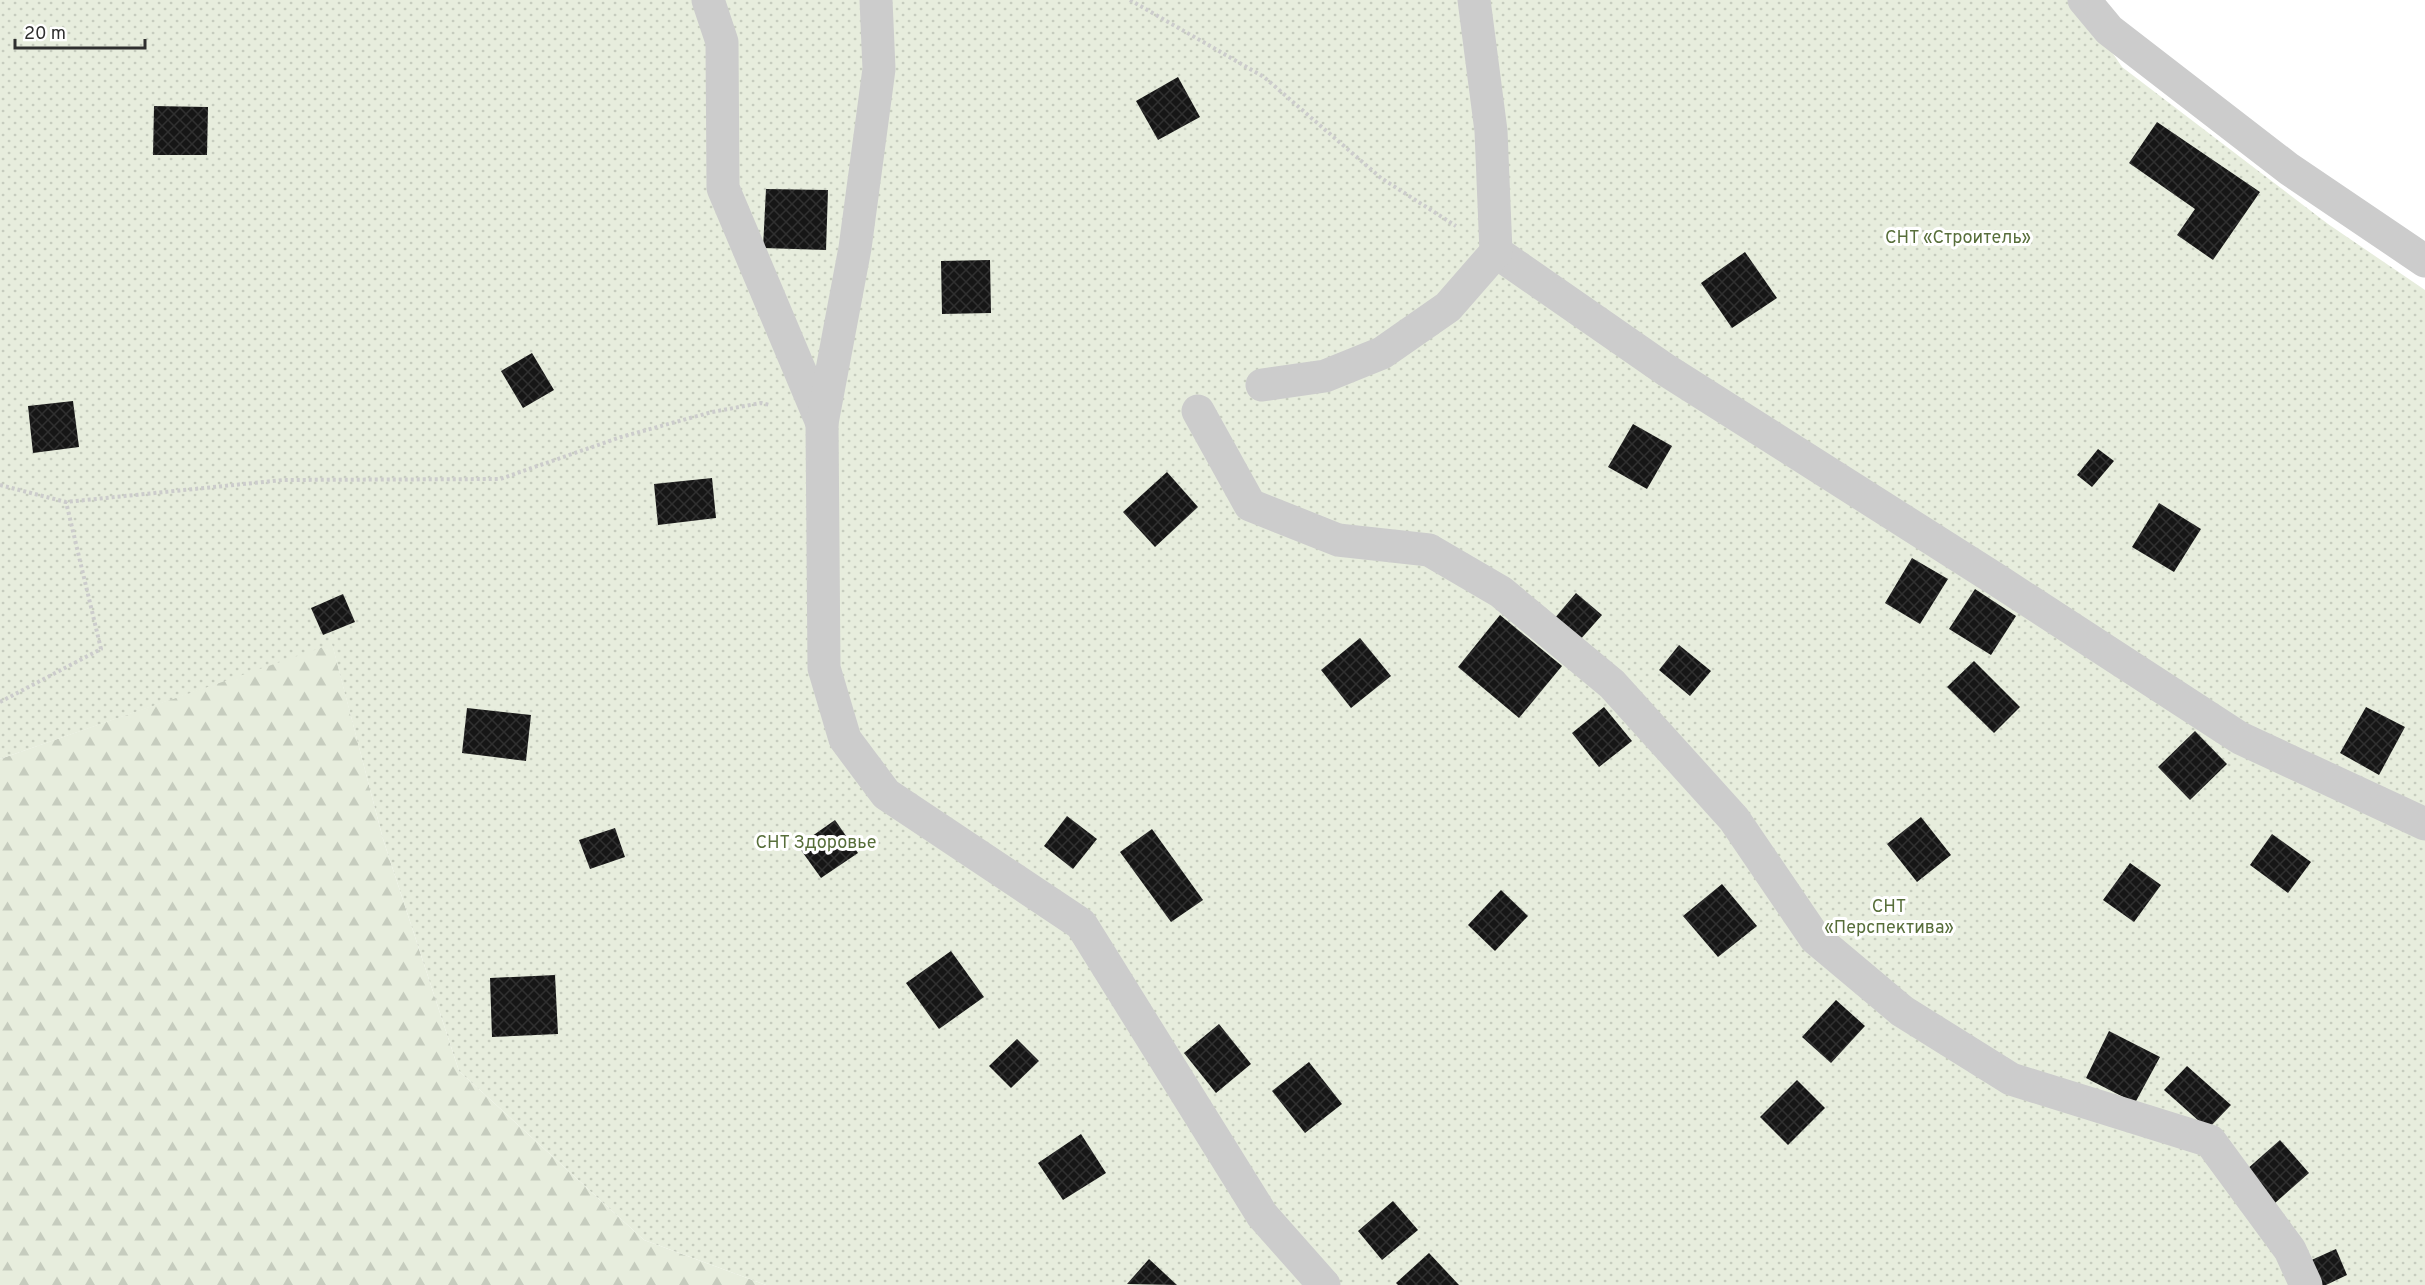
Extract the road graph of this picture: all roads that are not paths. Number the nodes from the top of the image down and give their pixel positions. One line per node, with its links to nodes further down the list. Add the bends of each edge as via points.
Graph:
1 (708, 0): 9 (lane, via 722,42 723,188)
2 (876, 0): 9 (lane, via 879,69 855,248)
3 (1474, 0): 5 (lane, via 1491,131)
4 (2084, 0): 6 (lane, via 2109,30 2270,154)
5 (1496, 252): 7 (lane, via 1448,307 1382,353 1325,376); 10 (lane, via 1666,370 2240,738)
6 (2425, 261)
7 (1262, 385)
8 (1198, 411): 12 (lane, via 1250,505 1338,540 1429,550 1501,592 1612,684 1734,819 1815,938 1902,1011 2011,1079 2210,1141 2290,1250)
9 (822, 423): 11 (lane, via 824,668 845,739 886,794 1081,924 1262,1215)
10 (2425, 824)
11 (1324, 1285)
12 (2306, 1285)

